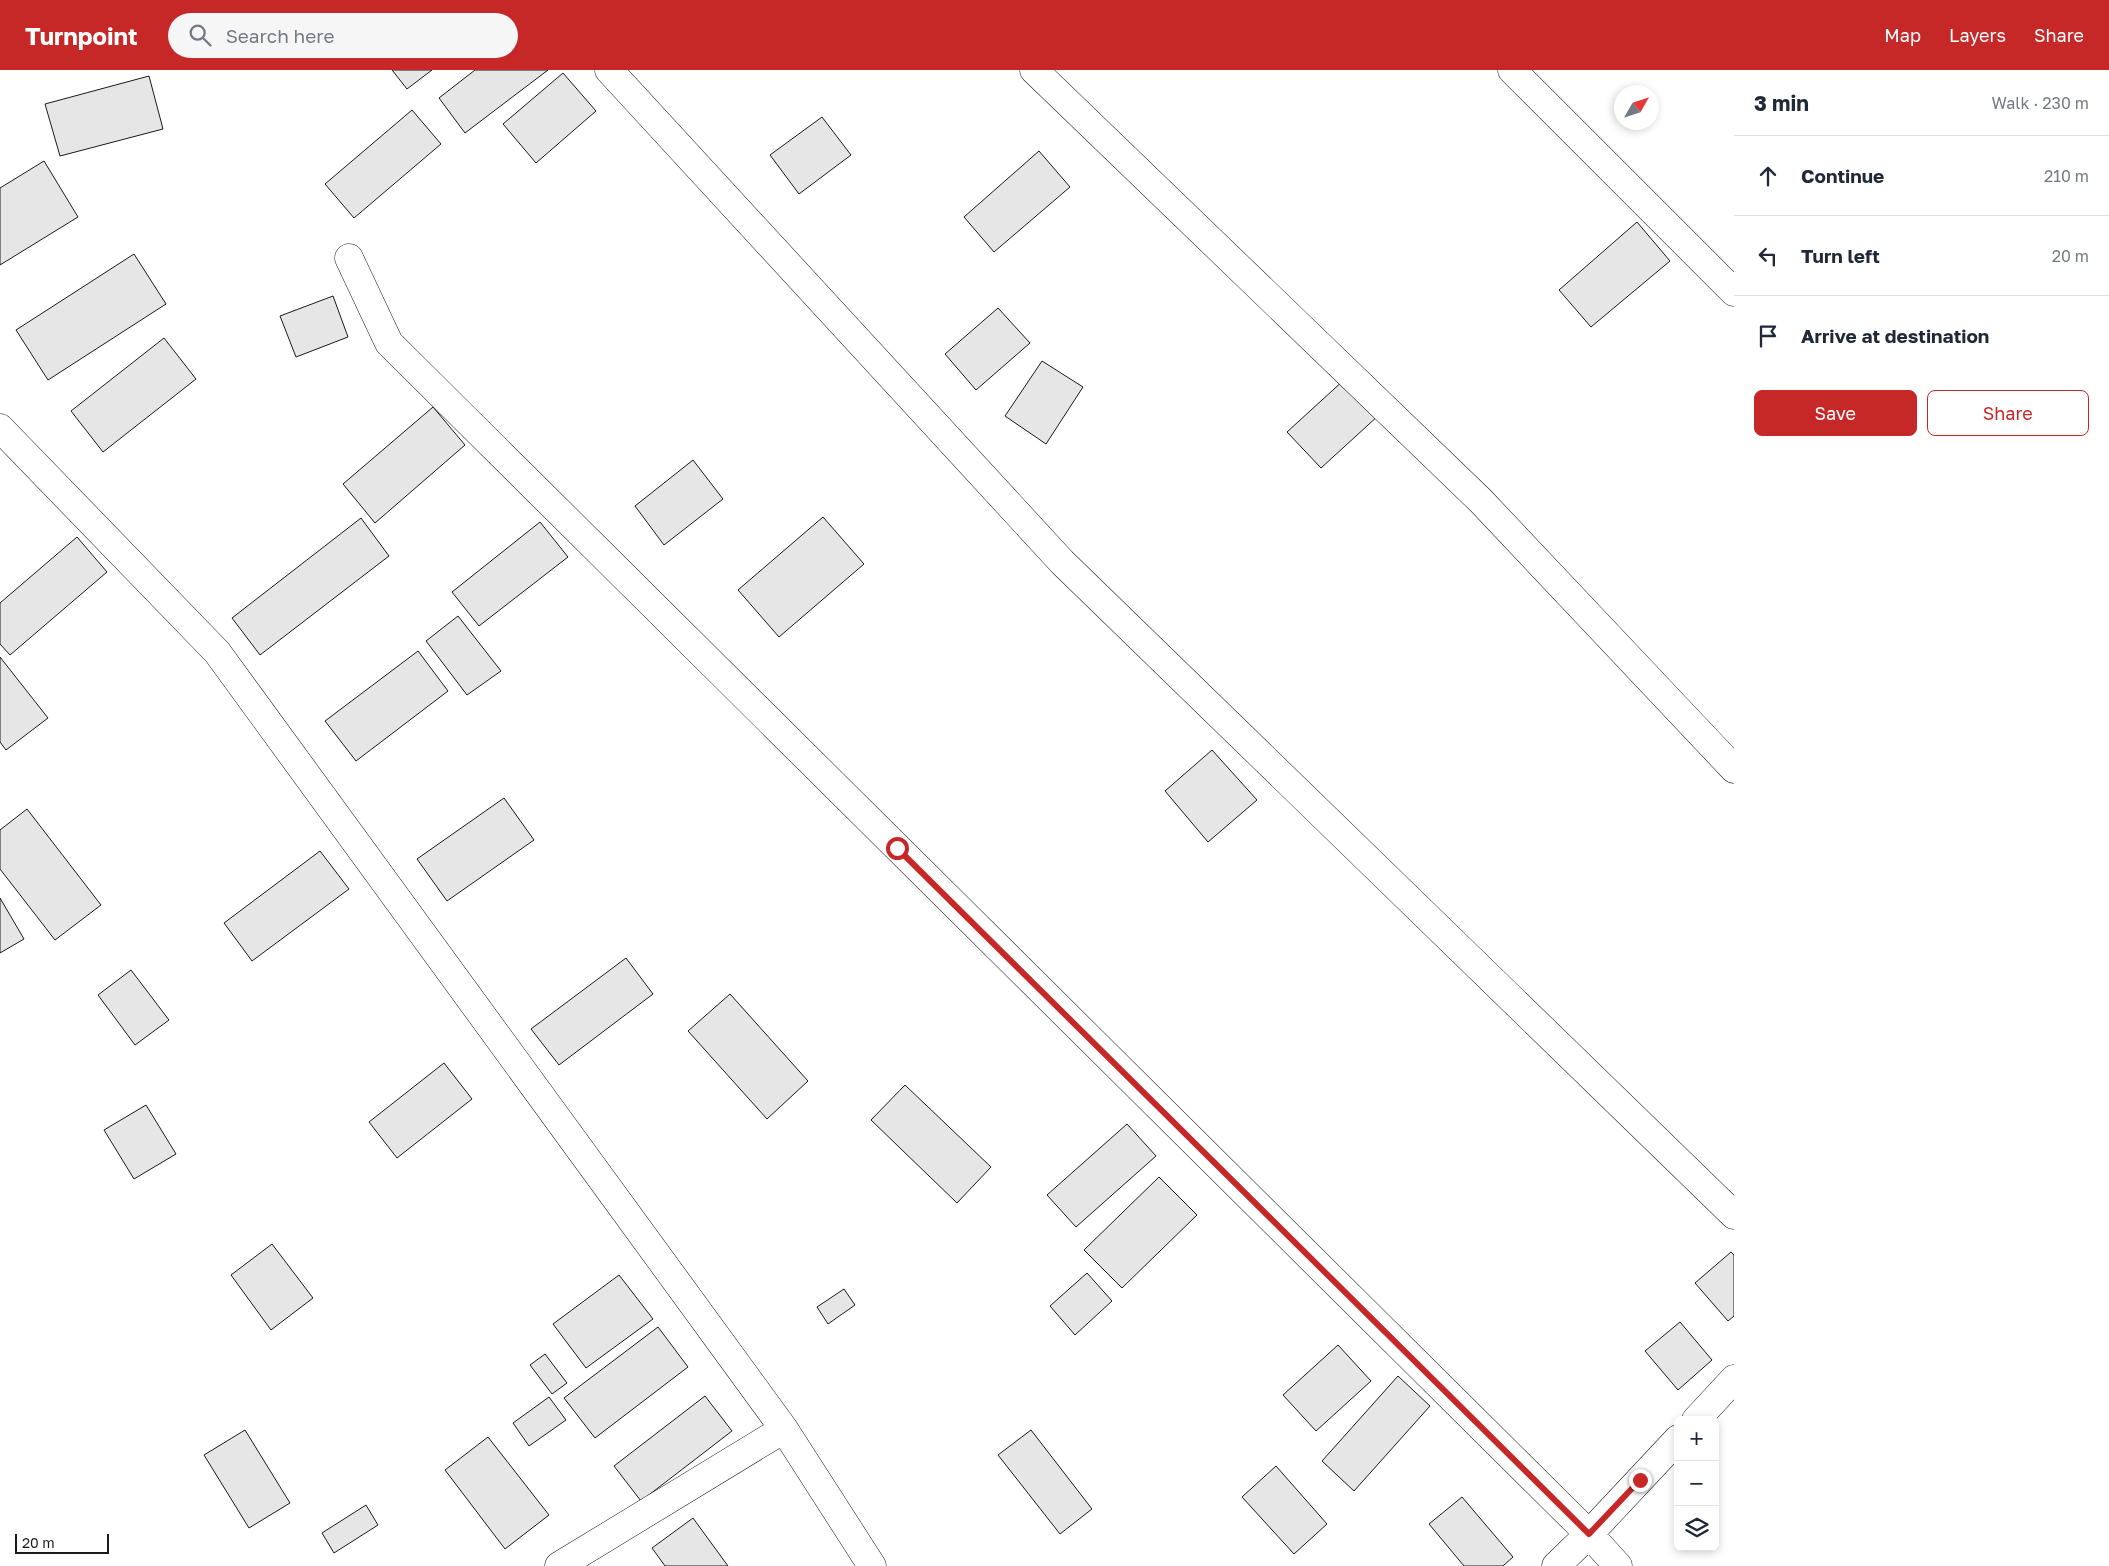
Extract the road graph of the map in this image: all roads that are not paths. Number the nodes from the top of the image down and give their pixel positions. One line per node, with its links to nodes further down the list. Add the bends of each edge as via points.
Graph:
1 (609, 70): 8 (street, via 1062,562)
2 (1034, 70): 7 (street, via 1481,501)
3 (1512, 70): 5 (street)
4 (349, 258): 13 (street, via 389,344)
5 (1734, 292)
6 (0, 428): 11 (street, via 217,652)
7 (1734, 769)
8 (1734, 1215)
9 (1734, 1379): 10 (street)
10 (1700, 1416)
11 (784, 1429): 14 (street); 15 (street)
12 (1674, 1443): 13 (street)
13 (1589, 1534): 16 (street); 17 (street)
14 (559, 1566)
15 (872, 1566)
16 (1556, 1566)
17 (1618, 1566)

